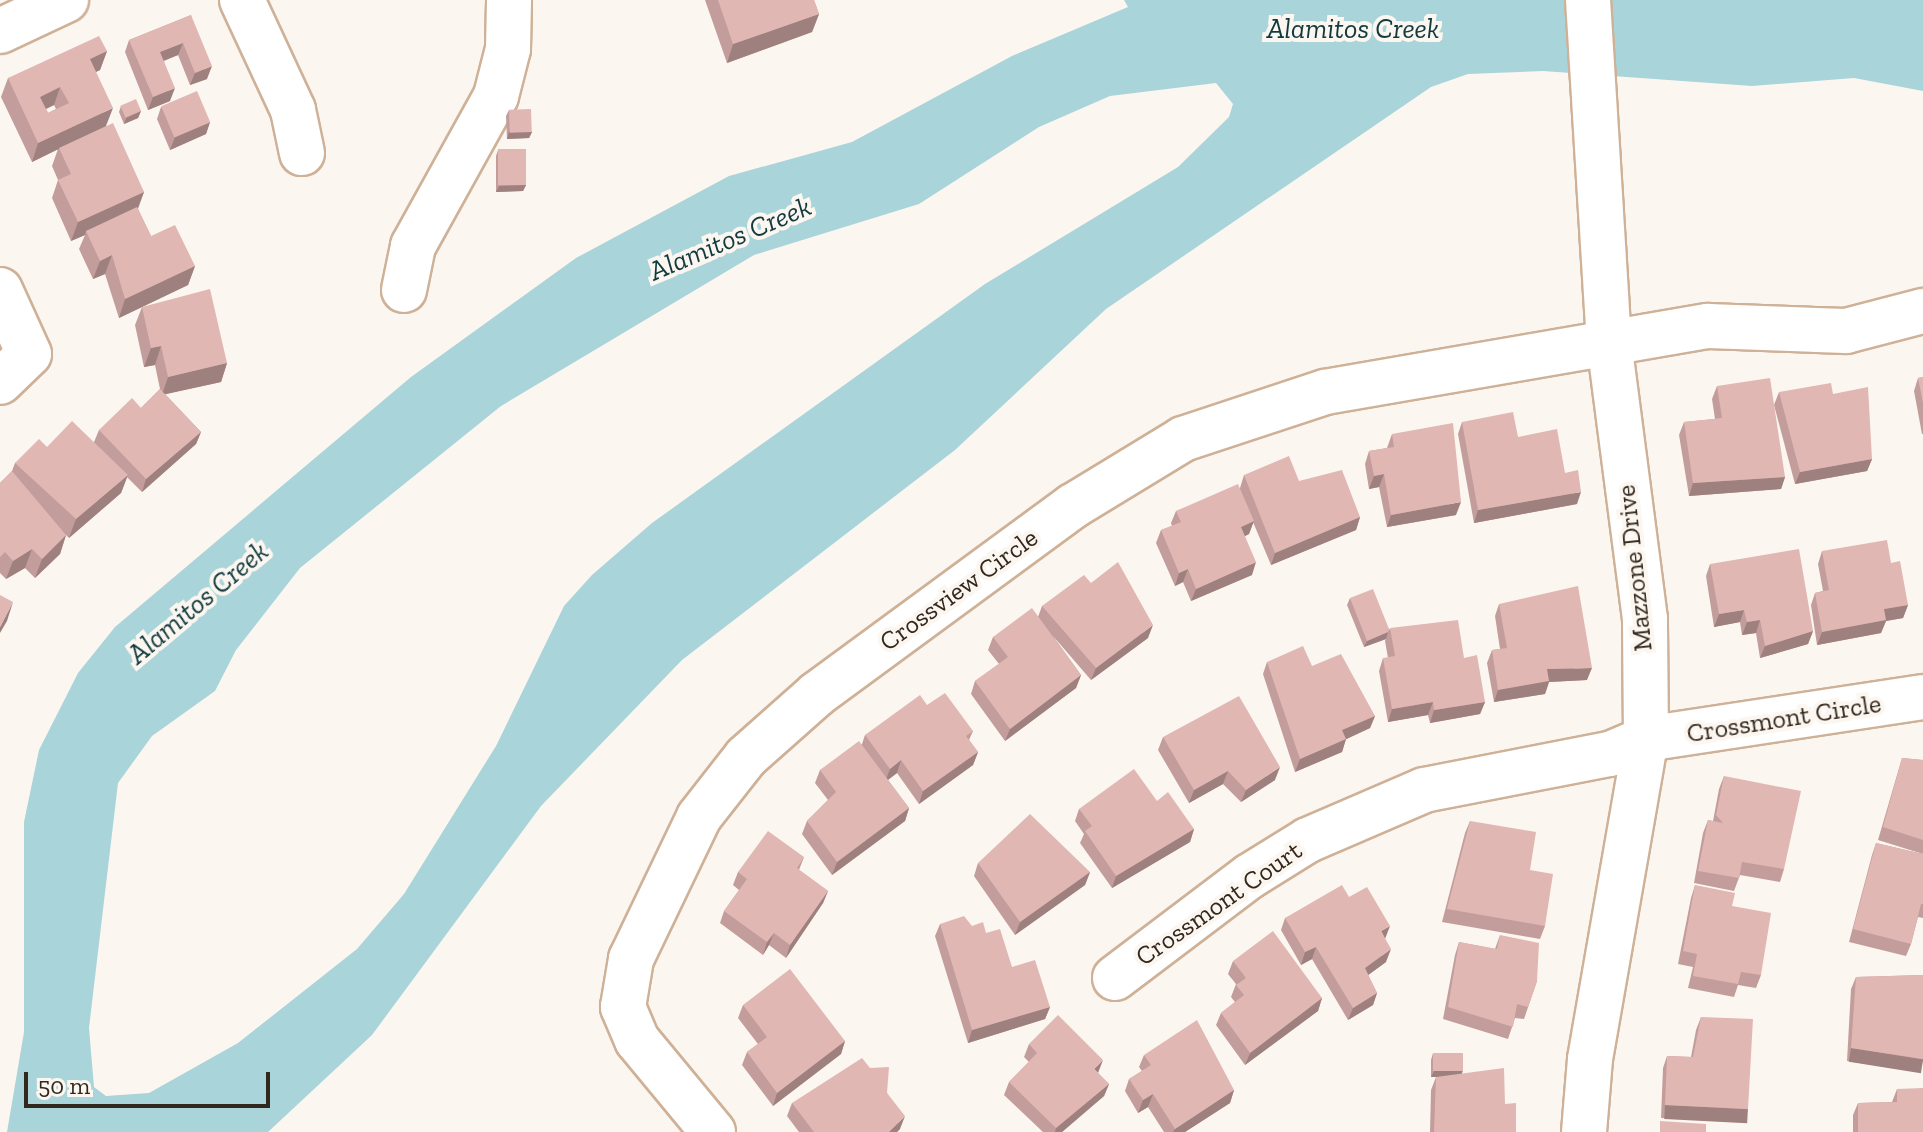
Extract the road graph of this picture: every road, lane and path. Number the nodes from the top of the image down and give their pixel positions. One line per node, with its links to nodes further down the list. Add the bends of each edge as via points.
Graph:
1 (66, 0): 5 (street)
2 (242, 0): 6 (street, via 293,110)
3 (509, 0): 8 (street, via 508,49 496,96 413,246)
4 (1588, 0): 10 (street, Mazzone Drive)
5 (0, 31)
6 (302, 153)
7 (0, 290): 11 (street, via 29,354)
8 (404, 290)
9 (1923, 311): 10 (street, Crossview Circle, via 1846,331 1708,326)
10 (1609, 343): 13 (street, Mazzone Drive, via 1645,619); 15 (street, Crossview Circle, via 1325,392 1176,442 1073,506 807,702 746,757 699,817 660,888 625,982 623,1007 637,1040)
11 (0, 382)
12 (1923, 697): 13 (street, Crossmont Circle)
13 (1646, 739): 14 (street, Crossmont Court, via 1610,754 1424,790 1308,840); 16 (street, Mazzone Drive, via 1590,1059)
14 (1115, 978)
15 (713, 1132)
16 (1584, 1132)

